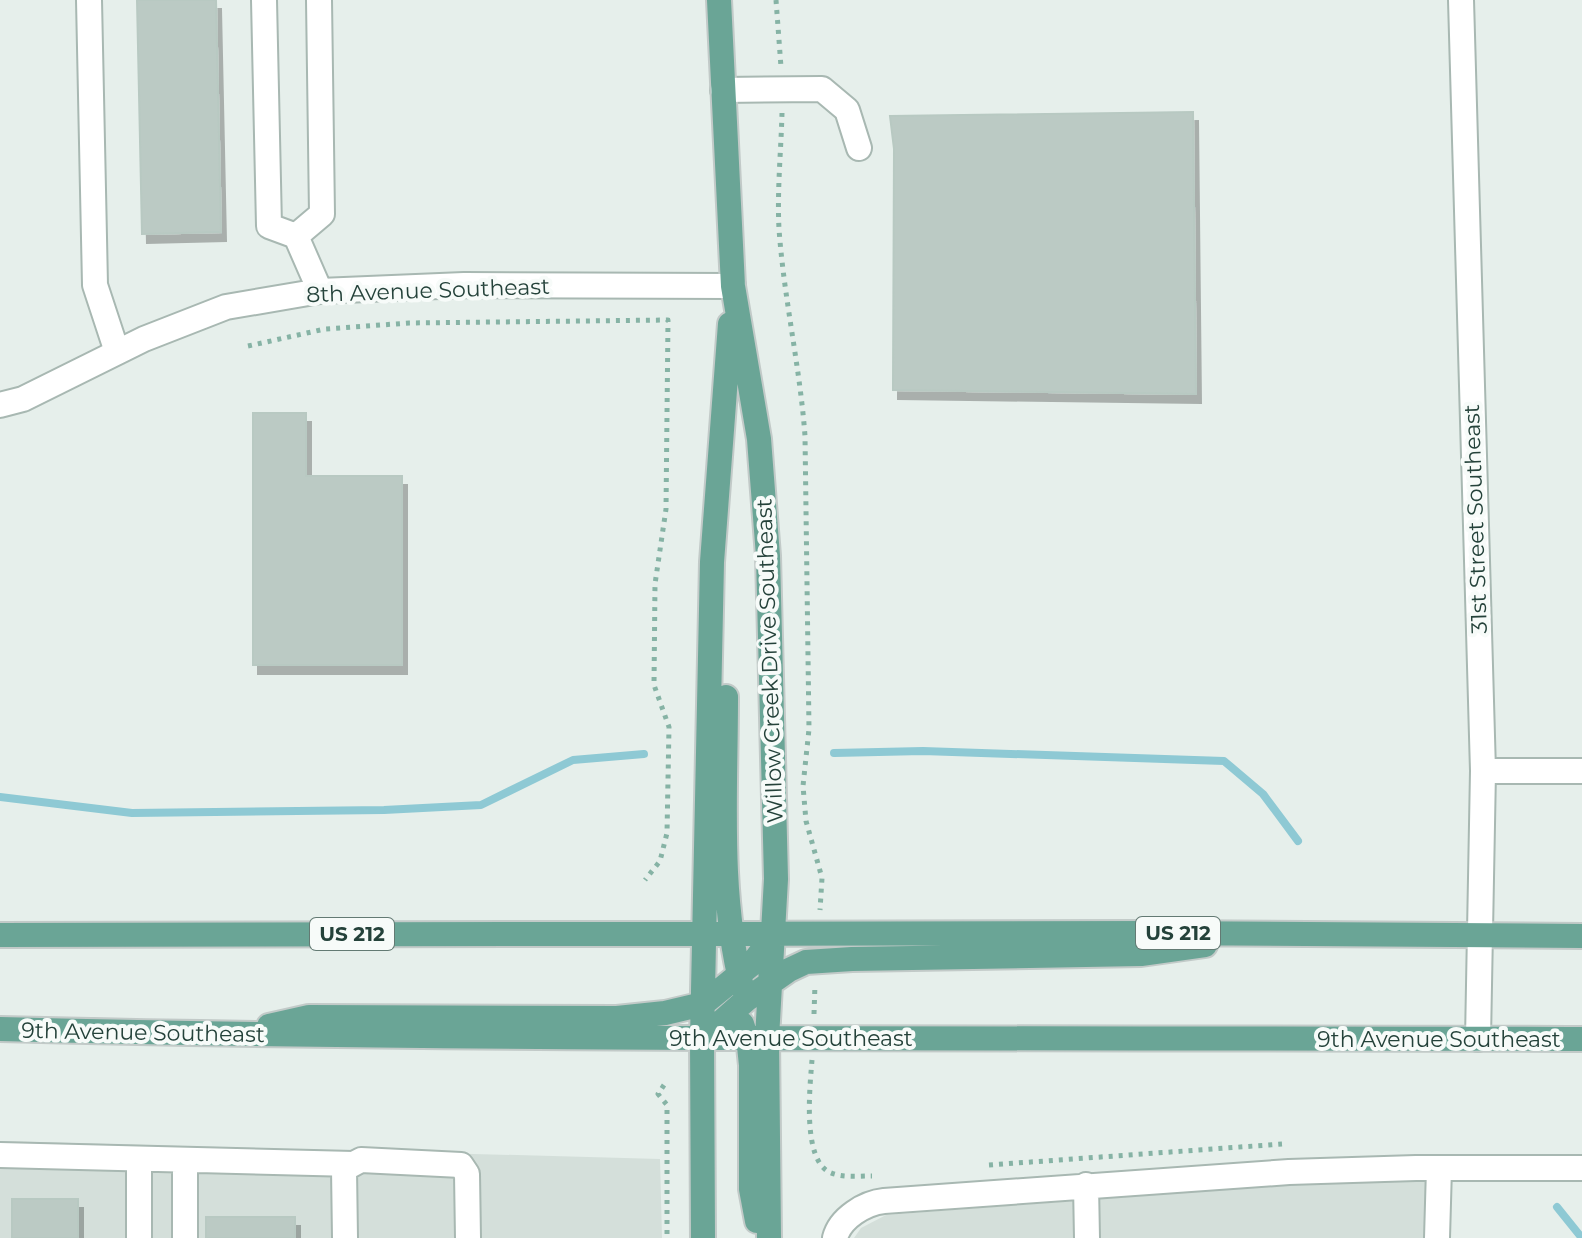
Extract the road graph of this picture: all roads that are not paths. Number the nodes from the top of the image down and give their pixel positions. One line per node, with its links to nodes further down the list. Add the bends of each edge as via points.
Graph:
1 (89, 0): 11 (street, via 95,285)
2 (264, 0): 8 (street, via 269,226)
3 (319, 0): 8 (street, via 322,214)
4 (719, 0): 6 (main road, Willow Creek Drive Southeast)
5 (1461, 0): 14 (street, 31st Street Southeast)
6 (723, 90): 7 (street, via 822,89 847,110); 9 (main road, Willow Creek Drive Southeast)
7 (859, 148)
8 (296, 236): 10 (street)
9 (733, 286): 10 (street, 8th Avenue Southeast, via 464,285); 13 (main road, Willow Creek Drive Southeast); 18 (main road, Willow Creek Drive Southeast, via 759,439 768,556)
10 (320, 291): 11 (street, 8th Avenue Southeast, via 226,307)
11 (117, 352): 12 (street, 8th Avenue Southeast, via 23,399)
12 (0, 405)
13 (712, 562): 16 (main road, Willow Creek Drive Southeast); 17 (main road, via 726,695 726,856)
14 (1483, 771): 15 (street); 21 (street, 31st Street Southeast)
15 (1582, 771)
16 (705, 933): 17 (main road, US 212); 20 (main road, US 212); 23 (main road); 25 (main road, Willow Creek Drive Southeast)
17 (732, 933): 18 (main road, US 212); 23 (main road)
18 (775, 933): 19 (main road, US 212); 23 (main road); 24 (main road, Willow Creek Drive Southeast)
19 (1287, 934): 21 (main road, US 212); 24 (main road, via 1141,954 816,961)
20 (0, 935)
21 (1481, 935): 22 (main road, US 212); 31 (street, 31st Street Southeast)
22 (1582, 936)
23 (733, 979): 25 (main road); 26 (main road)
24 (771, 983): 26 (main road); 29 (main road, Willow Creek Drive Southeast)
25 (703, 1004): 28 (main road, via 617,1018 309,1017); 30 (main road, Willow Creek Drive Southeast)
26 (741, 1004): 29 (main road); 30 (main road)
27 (0, 1029): 28 (main road, 9th Avenue Southeast)
28 (228, 1035): 30 (main road, 9th Avenue Southeast)
29 (757, 1038): 30 (main road, 9th Avenue Southeast); 31 (main road, 9th Avenue Southeast); 45 (main road, via 751,1065 751,1189); 46 (main road)
30 (702, 1039): 44 (main road, Willow Creek Drive Southeast)
31 (1478, 1039): 32 (main road, 9th Avenue Southeast)
32 (1582, 1039)
33 (0, 1155): 34 (street)
34 (139, 1159): 35 (street); 40 (street)
35 (185, 1160): 36 (street); 41 (street)
36 (353, 1164): 42 (street, via 344,1169); 43 (street, via 361,1160 461,1165 467,1174)
37 (1439, 1168): 38 (street); 39 (street); 49 (street)
38 (1582, 1168)
39 (1086, 1185): 47 (street, via 870,1202 836,1231); 48 (street)
40 (139, 1238)
41 (185, 1238)
42 (345, 1238)
43 (468, 1238)
44 (703, 1238)
45 (760, 1238)
46 (769, 1238)
47 (835, 1238)
48 (1087, 1238)
49 (1437, 1238)

